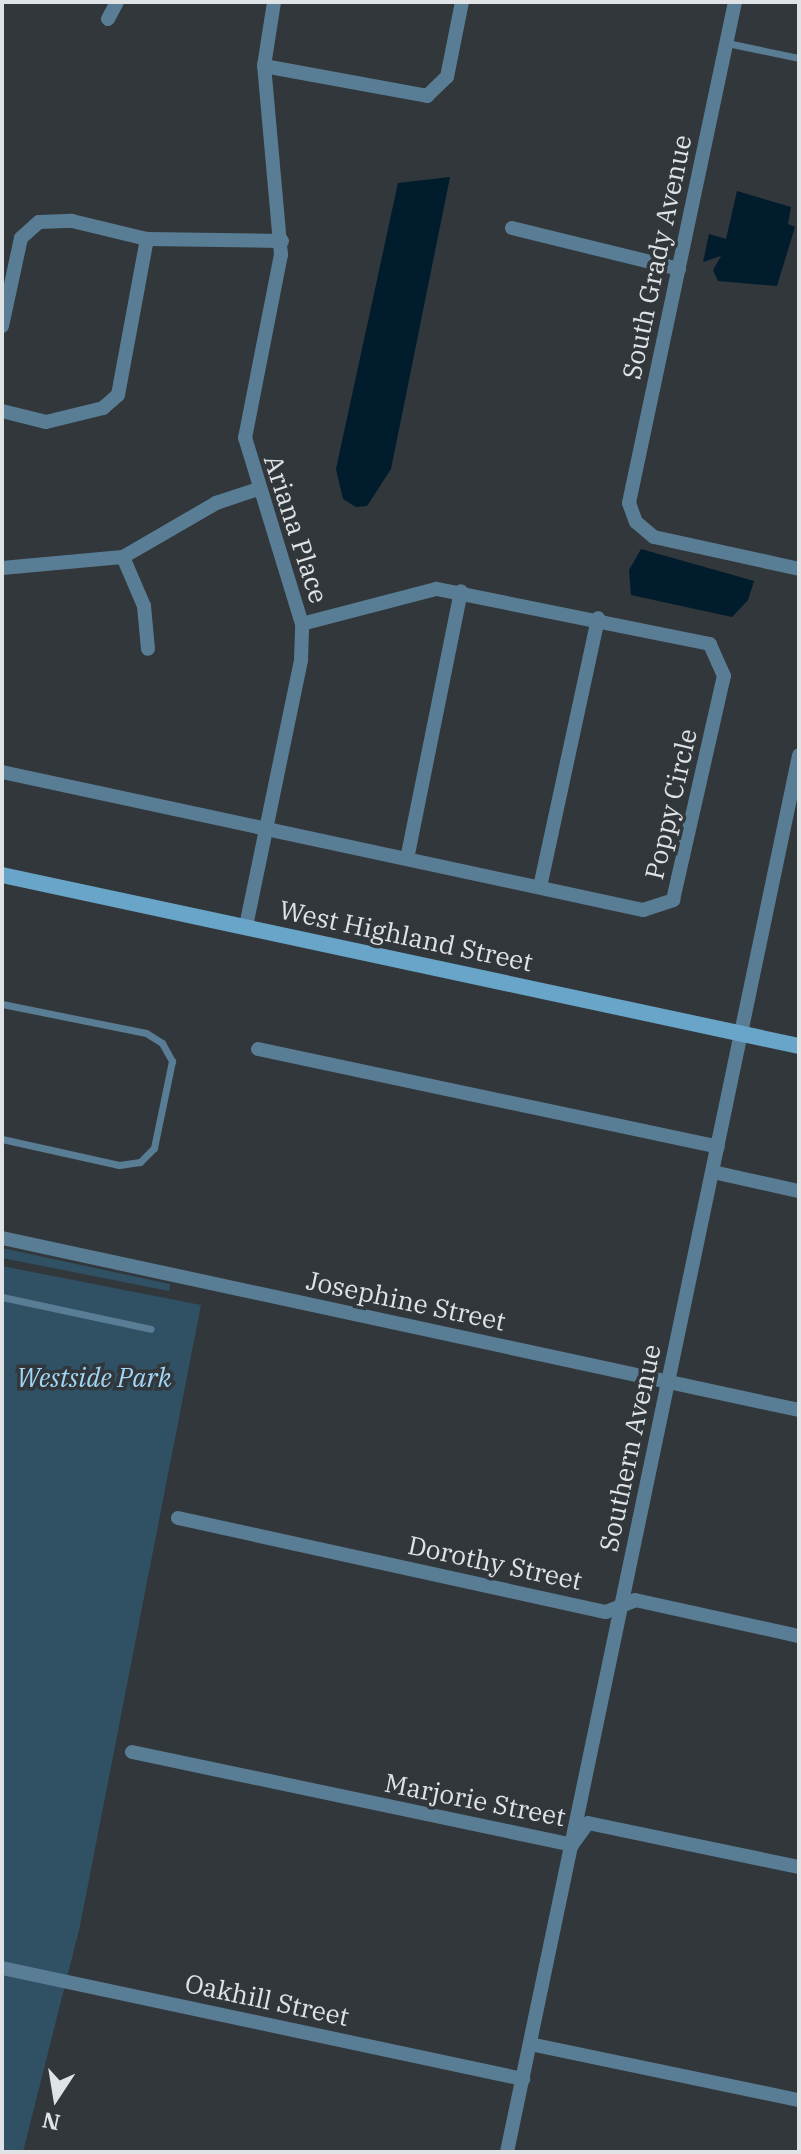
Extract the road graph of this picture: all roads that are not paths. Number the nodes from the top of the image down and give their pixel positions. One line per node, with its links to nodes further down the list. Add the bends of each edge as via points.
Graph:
1 (117, 2): 5 (street)
2 (274, 2): 8 (street, Ariana Place)
3 (462, 2): 8 (street, via 447,77 427,96)
4 (735, 2): 6 (street, South Grady Avenue)
5 (108, 19)
6 (727, 43): 7 (lane); 12 (street, South Grady Avenue)
7 (799, 58)
8 (264, 66): 11 (street, Ariana Place)
9 (512, 228): 12 (street)
10 (147, 239): 11 (street); 13 (street, via 72,221 39,222 21,238); 14 (street, via 118,395 103,408 46,422)
11 (282, 241): 15 (street, Ariana Place, via 248,406 246,454)
12 (679, 269): 18 (street, South Grady Avenue, via 630,494 636,522 654,537)
13 (2, 326)
14 (2, 411)
15 (255, 490): 16 (street, via 216,503); 21 (street, Ariana Place)
16 (123, 557): 17 (street); 22 (street, via 144,606)
17 (2, 568)
18 (799, 569)
19 (461, 591): 20 (street, Poppy Circle); 21 (street, Poppy Circle, via 425,590); 26 (street)
20 (598, 618): 28 (street); 28 (street, Poppy Circle, via 701,641 720,658 724,676 681,876 673,900 654,911)
21 (302, 624): 25 (street, Ariana Place)
22 (148, 649)
23 (799, 755): 31 (street, Southern Avenue)
24 (2, 772): 25 (street, Poppy Circle)
25 (267, 828): 26 (street, Poppy Circle); 29 (street, Ariana Place)
26 (407, 859): 28 (street, Poppy Circle)
27 (2, 875): 29 (street, West Highland Street)
28 (540, 887)
29 (246, 926): 31 (street, West Highland Street)
30 (2, 1004): 34 (lane, via 146,1033 162,1043 172,1061 154,1148 140,1162 119,1165)
31 (740, 1034): 32 (street, West Highland Street); 35 (street, Southern Avenue)
32 (799, 1046)
33 (258, 1049): 35 (street)
34 (2, 1139)
35 (718, 1147): 36 (street, Southern Avenue)
36 (713, 1172): 37 (street); 41 (street, Southern Avenue)
37 (799, 1191)
38 (2, 1238): 41 (street, Josephine Street)
39 (2, 1297): 40 (lane)
40 (151, 1329)
41 (668, 1382): 42 (street, Josephine Street); 44 (street, Southern Avenue)
42 (799, 1410)
43 (178, 1518): 44 (street, Dorothy Street, via 606,1612)
44 (621, 1607): 45 (street, Dorothy Street, via 635,1600); 47 (street, Southern Avenue)
45 (799, 1636)
46 (132, 1752): 47 (street, Marjorie Street)
47 (572, 1845): 48 (street, Marjorie Street, via 588,1823); 50 (street, Southern Avenue)
48 (799, 1867)
49 (2, 1968): 51 (street, Oakhill Street)
50 (530, 2044): 51 (street, Southern Avenue); 52 (street)
51 (523, 2079): 53 (street, Southern Avenue)
52 (799, 2100)
53 (507, 2152)

